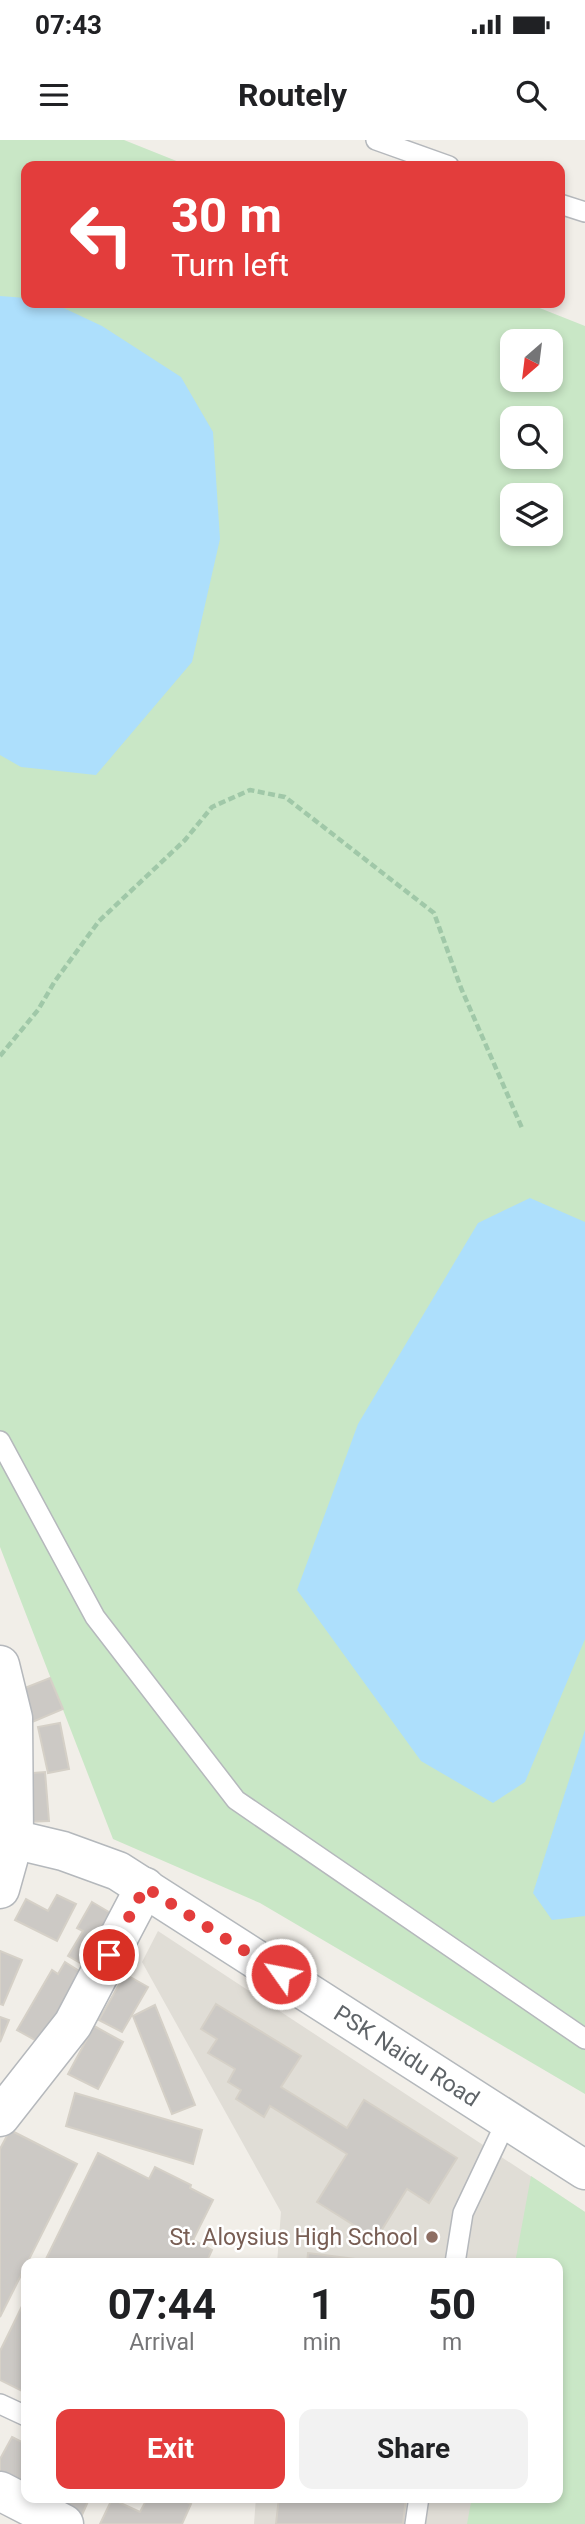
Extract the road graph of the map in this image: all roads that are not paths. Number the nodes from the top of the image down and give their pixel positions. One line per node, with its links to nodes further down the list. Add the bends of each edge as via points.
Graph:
1 (376, 140): 2 (lane)
2 (435, 161)
3 (565, 206): 4 (lane)
4 (585, 212)
5 (0, 1441): 10 (lane, via 95,1617 236,1800)
6 (0, 1665): 7 (street, via 13,1718)
7 (7, 1838): 8 (street, PSK Naidu Road, via 92,1860); 9 (street)
8 (145, 1887): 11 (street, via 73,2024); 13 (street, PSK Naidu Road)
9 (0, 1889)
10 (585, 2039)
11 (13, 2080): 12 (street)
12 (0, 2117)
13 (507, 2120): 14 (street, PSK Naidu Road); 15 (lane, via 463,2213)
14 (585, 2170)
15 (456, 2258)
16 (1, 2406): 17 (lane)
17 (21, 2414)
18 (0, 2491): 19 (street)
19 (21, 2502)
20 (23, 2503): 22 (street)
21 (418, 2503): 23 (lane)
22 (64, 2524)
23 (415, 2524)

